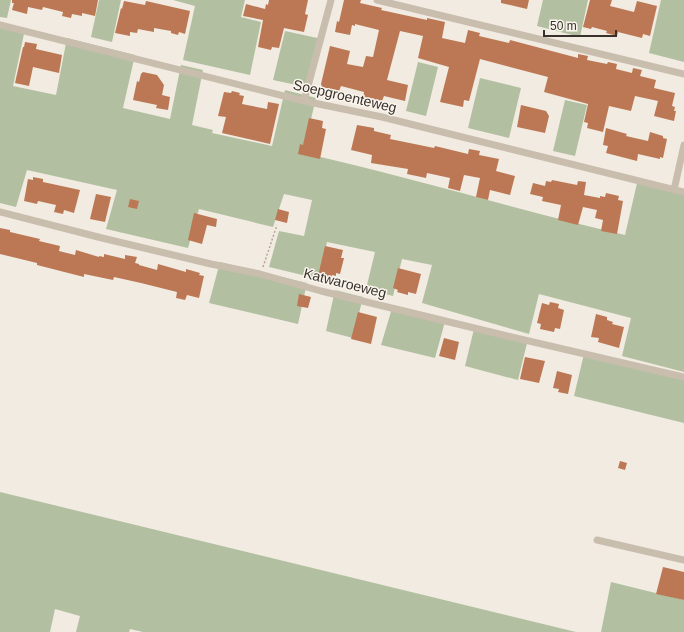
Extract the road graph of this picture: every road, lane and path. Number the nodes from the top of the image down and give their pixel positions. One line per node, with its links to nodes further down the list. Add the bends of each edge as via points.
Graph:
1 (330, 0): 5 (street)
2 (377, 0): 4 (street)
3 (0, 25): 5 (street, Soepgroenteweg)
4 (684, 74)
5 (304, 101): 7 (street, Soepgroenteweg, via 382,117)
6 (684, 145): 7 (street)
7 (674, 190): 8 (street, Soepgroenteweg)
8 (684, 192)
9 (0, 212): 11 (street, Katwaroeweg)
10 (276, 225): 11 (path)
11 (260, 274): 12 (street, Katwaroeweg)
12 (684, 377)
13 (598, 540): 14 (street)
14 (684, 560)

